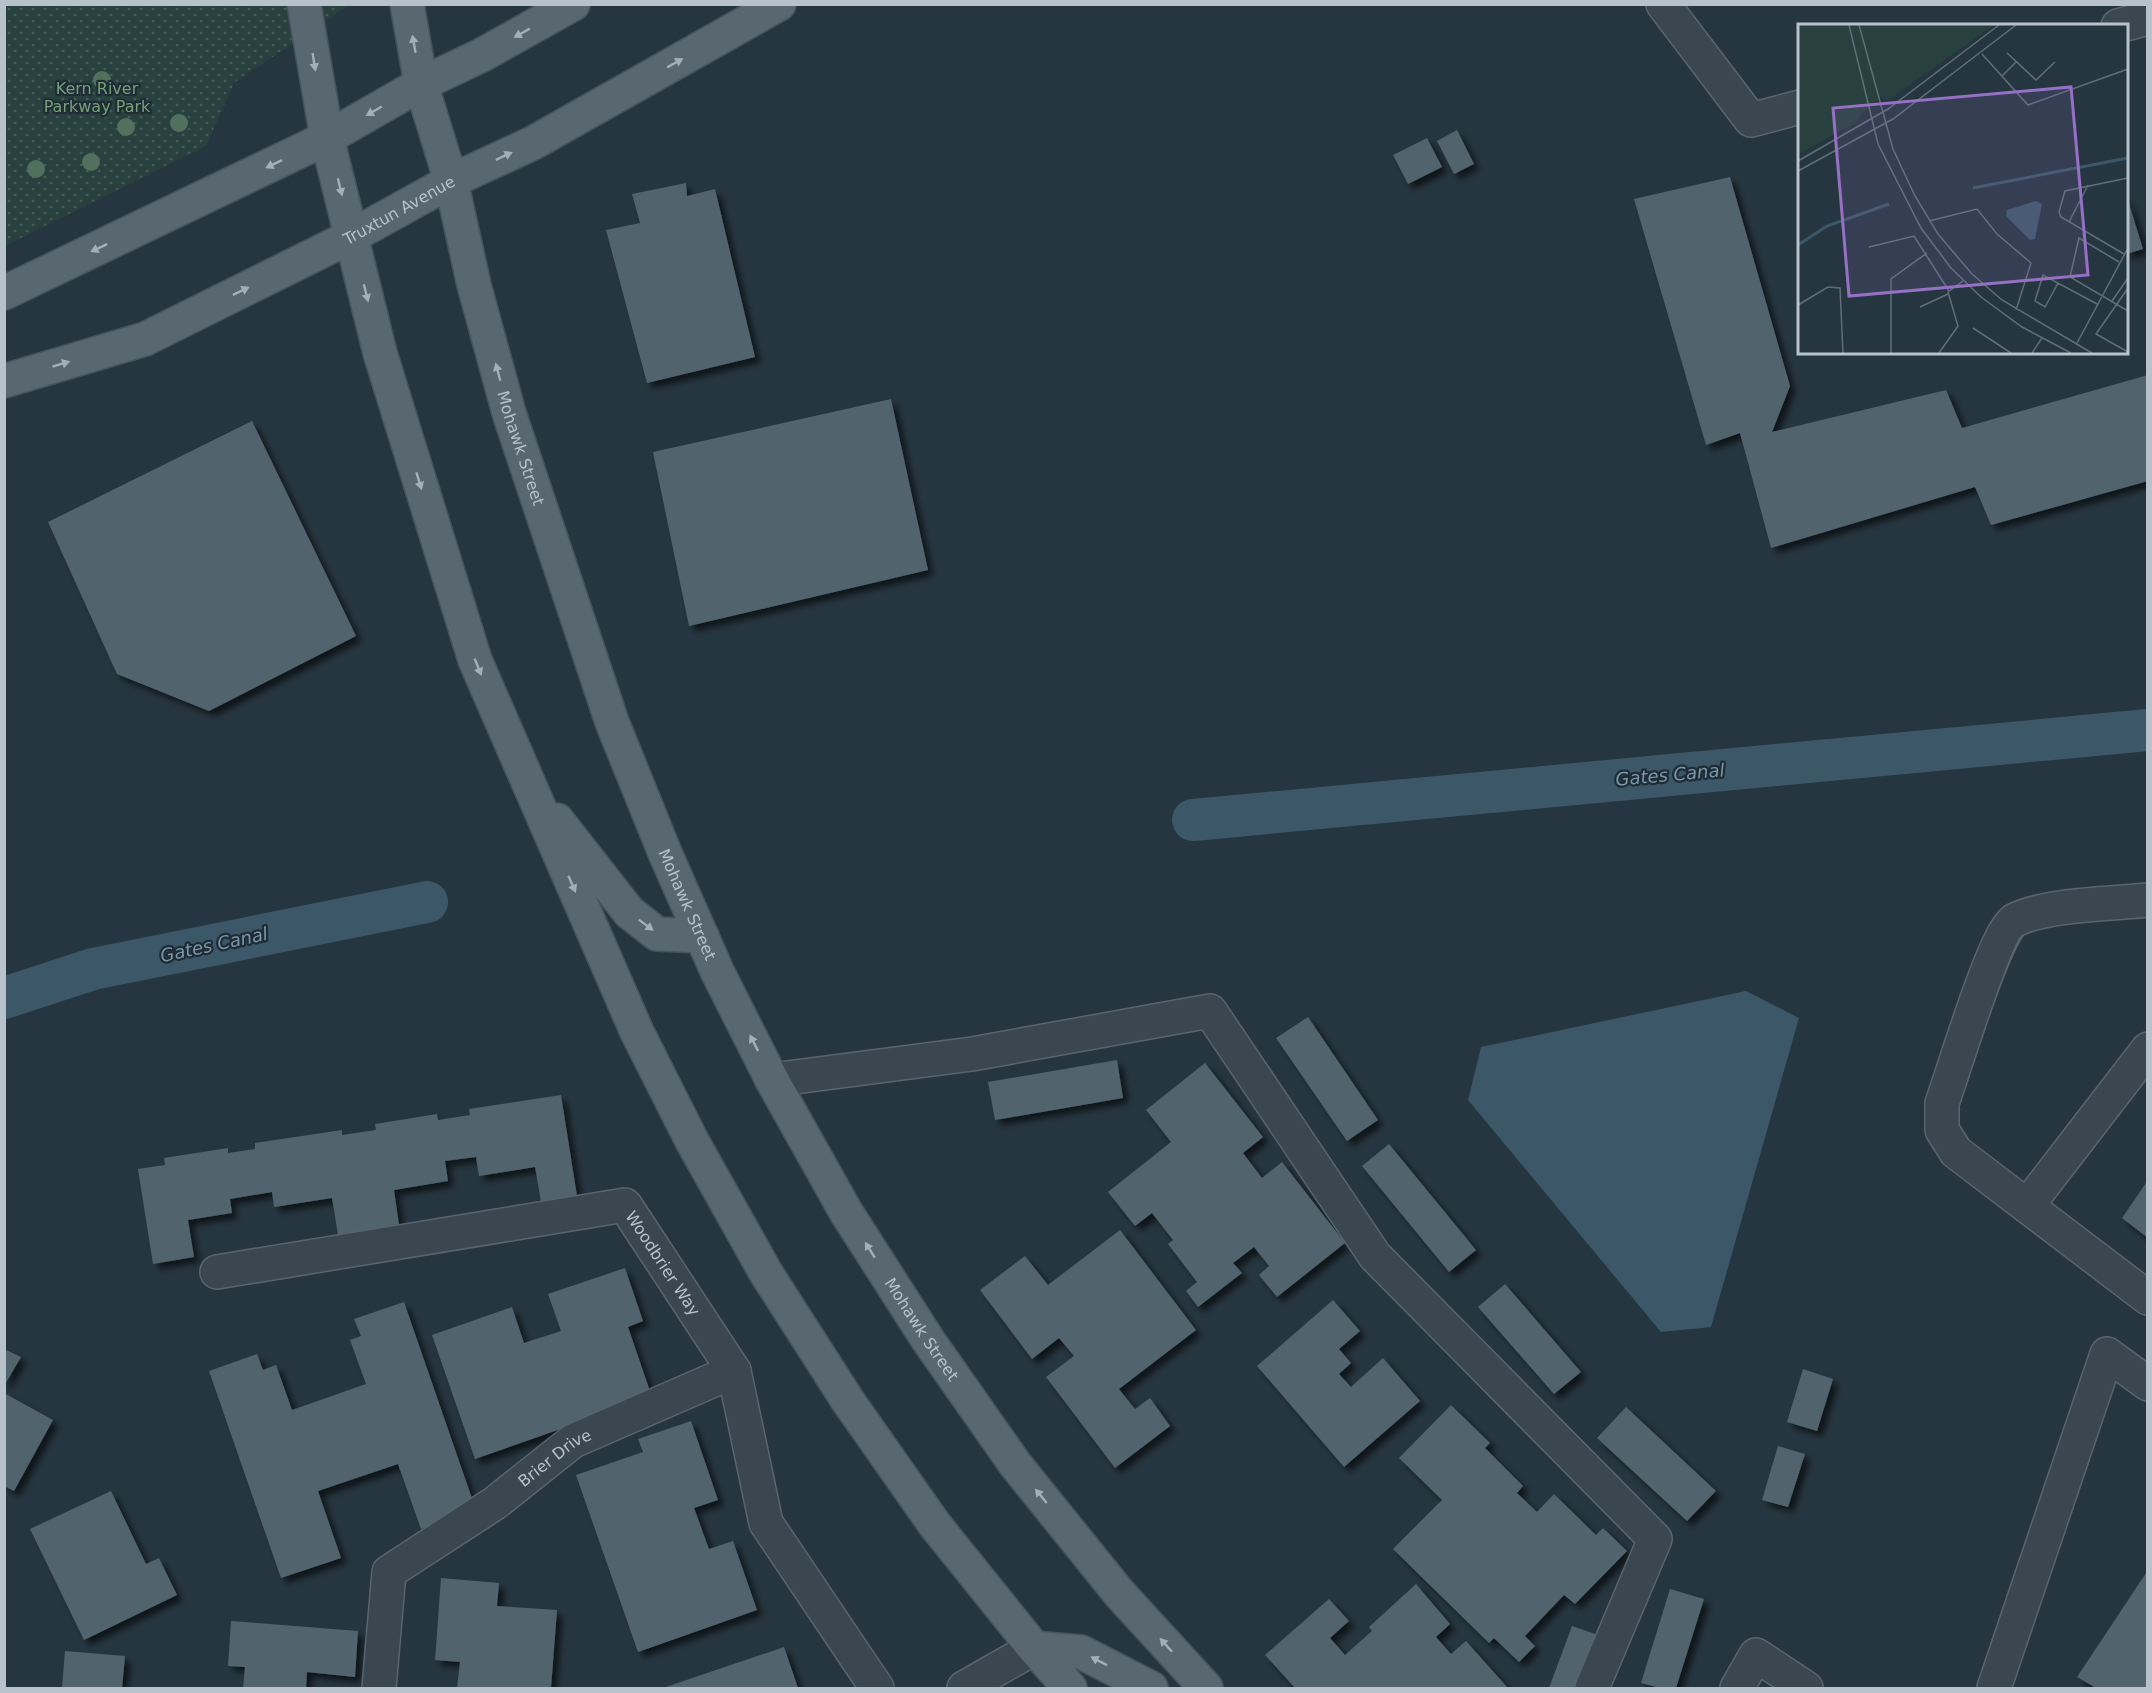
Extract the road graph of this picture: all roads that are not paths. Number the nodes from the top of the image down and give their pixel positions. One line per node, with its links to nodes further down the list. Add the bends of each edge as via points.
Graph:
1 (304, 4): 10 (main road, one-way to 10)
2 (407, 4): 8 (main road, Mohawk Street, one-way to 2)
3 (573, 4): 8 (main road, one-way to 8)
4 (779, 4): 11 (main road, Truxtun Avenue, one-way to 4, via 533,143)
5 (1663, 4): 9 (street, via 1751,120)
6 (2148, 18): 7 (street)
7 (2126, 24)
8 (421, 84): 10 (main road, one-way to 10); 11 (main road, Mohawk Street)
9 (1798, 108)
10 (327, 138): 12 (main road, one-way to 12); 13 (main road, one-way to 13)
11 (451, 181): 12 (main road, Truxtun Avenue); 17 (main road, Mohawk Street, one-way to 11, via 612,722 509,413)
12 (352, 237): 14 (main road, Truxtun Avenue, one-way to 12, via 145,339); 15 (main road, one-way to 15, via 380,353 468,638)
13 (4, 293)
14 (4, 381)
15 (528, 784): 17 (main road, one-way to 17, via 629,912 657,934); 25 (main road, one-way to 25, via 637,1032 766,1273 848,1401 922,1506)
16 (2148, 900): 20 (street, via 2042,911 2013,921 1997,945 1942,1103 1942,1130 1956,1152)
17 (702, 936): 19 (main road, Mohawk Street, one-way to 17)
18 (2148, 1049): 20 (street)
19 (772, 1080): 31 (main road, Mohawk Street, one-way to 19, via 1119,1593 995,1435 846,1212); 32 (street, via 972,1054 1210,1011 1375,1256 1655,1539)
20 (2027, 1206): 22 (street)
21 (218, 1272): 23 (street, Woodbrier Way, via 625,1205)
22 (2148, 1298)
23 (734, 1371): 26 (street, Brier Drive, via 573,1441 495,1503 389,1572); 27 (street, Woodbrier Way, via 766,1523)
24 (2148, 1384): 35 (street, via 2107,1354)
25 (1034, 1648): 28 (street); 29 (main road); 30 (main road, one-way to 25, via 1081,1652)
26 (379, 1689)
27 (877, 1689)
28 (964, 1689)
29 (1070, 1689)
30 (1151, 1689)
31 (1206, 1689)
32 (1593, 1689)
33 (1737, 1689): 34 (street, via 1756,1655)
34 (1806, 1689)
35 (1994, 1689)

